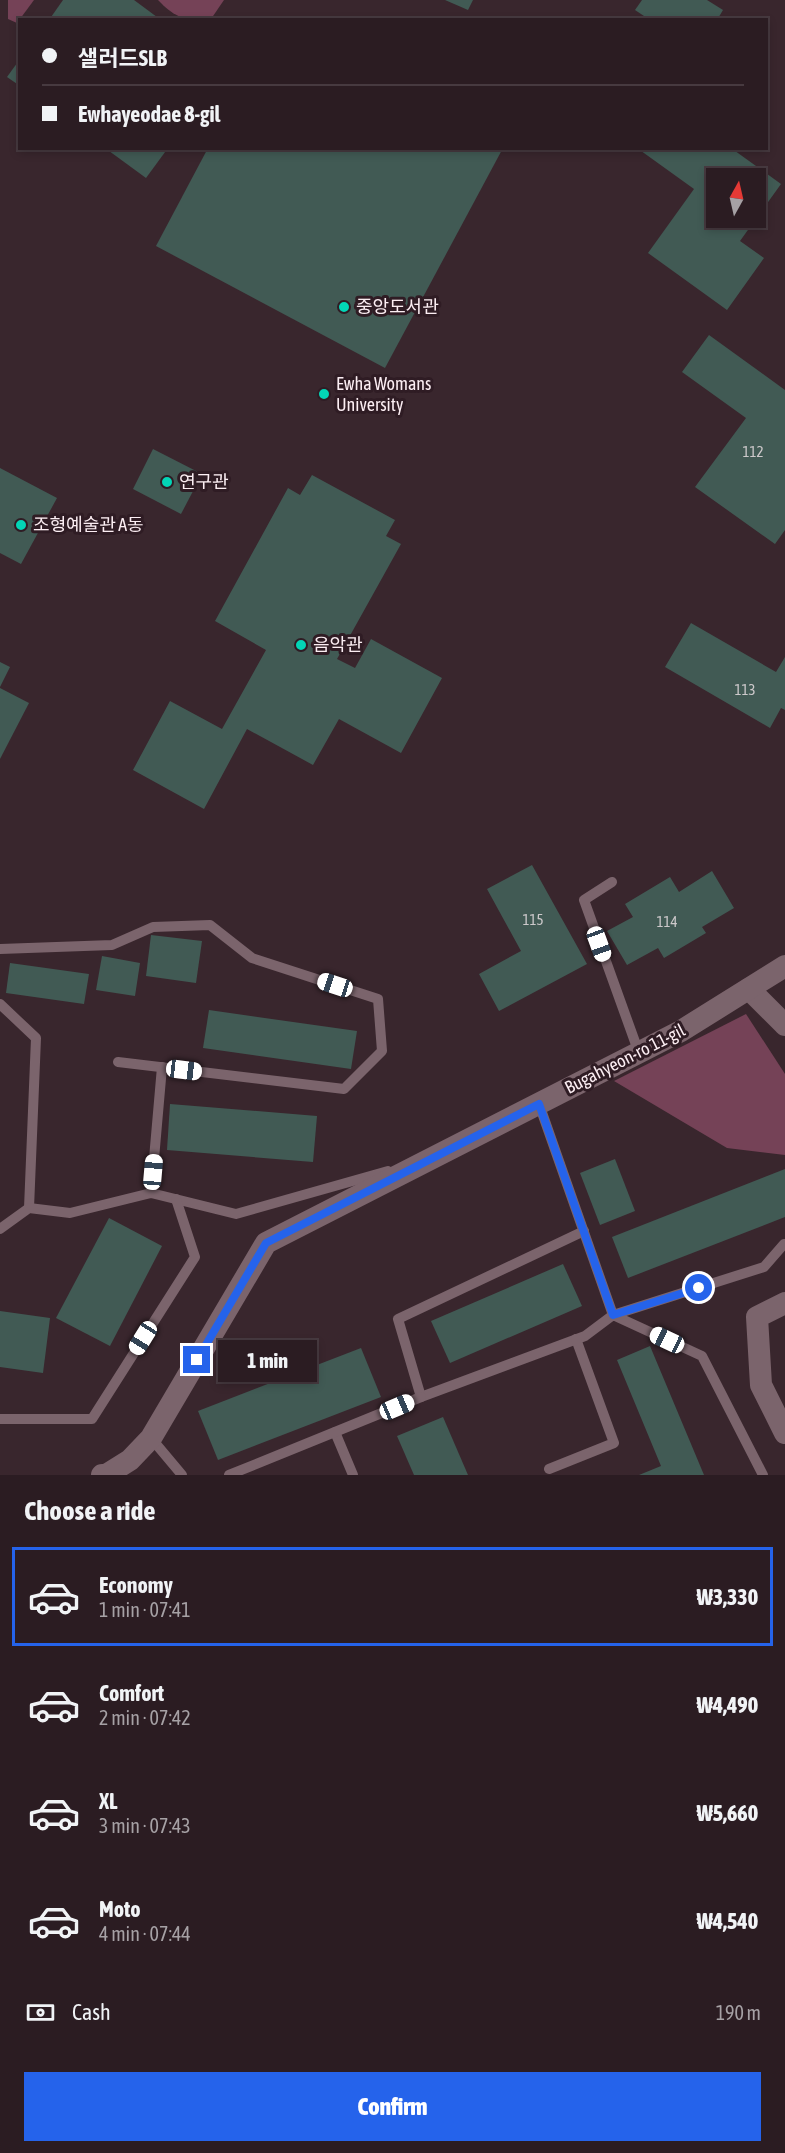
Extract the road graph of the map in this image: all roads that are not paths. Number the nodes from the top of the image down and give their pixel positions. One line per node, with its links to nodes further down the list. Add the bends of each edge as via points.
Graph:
1 (612, 882): 7 (lane, via 584,900)
2 (0, 949): 9 (lane, via 112,945 153,927 210,925 252,958 378,999 382,1051 344,1089)
3 (785, 966): 4 (street, Bugahyeon-ro 11-gil)
4 (749, 989): 6 (street); 7 (street, Bugahyeon-ro 11-gil)
5 (0, 1004): 14 (lane, via 36,1038)
6 (785, 1025)
7 (639, 1053): 10 (street, Bugahyeon-ro 11-gil)
8 (118, 1062): 9 (lane)
9 (162, 1067): 12 (lane)
10 (539, 1104): 11 (street, Bugahyeon-ro 11-gil); 16 (lane)
11 (428, 1160): 13 (lane, via 236,1214); 25 (street, Bugahyeon-ro 11-gil, via 266,1243)
12 (151, 1193): 13 (lane); 14 (lane, via 70,1213)
13 (176, 1199): 22 (lane, via 195,1257 92,1419)
14 (29, 1208): 15 (lane)
15 (0, 1229)
16 (584, 1231): 19 (lane); 21 (lane, via 398,1319)
17 (784, 1244): 19 (lane, via 764,1267)
18 (785, 1304): 24 (street, via 757,1317 761,1385)
19 (613, 1315): 20 (lane); 31 (lane, via 702,1356)
20 (576, 1339): 21 (lane); 26 (lane, via 614,1443)
21 (421, 1397): 23 (lane)
22 (0, 1419)
23 (335, 1432): 29 (lane); 30 (lane)
24 (785, 1433)
25 (151, 1438): 27 (street, Bugahyeon-ro 11-gil, via 130,1460); 28 (lane)
26 (549, 1469)
27 (104, 1475)
28 (182, 1475)
29 (229, 1475)
30 (353, 1475)
31 (763, 1475)

